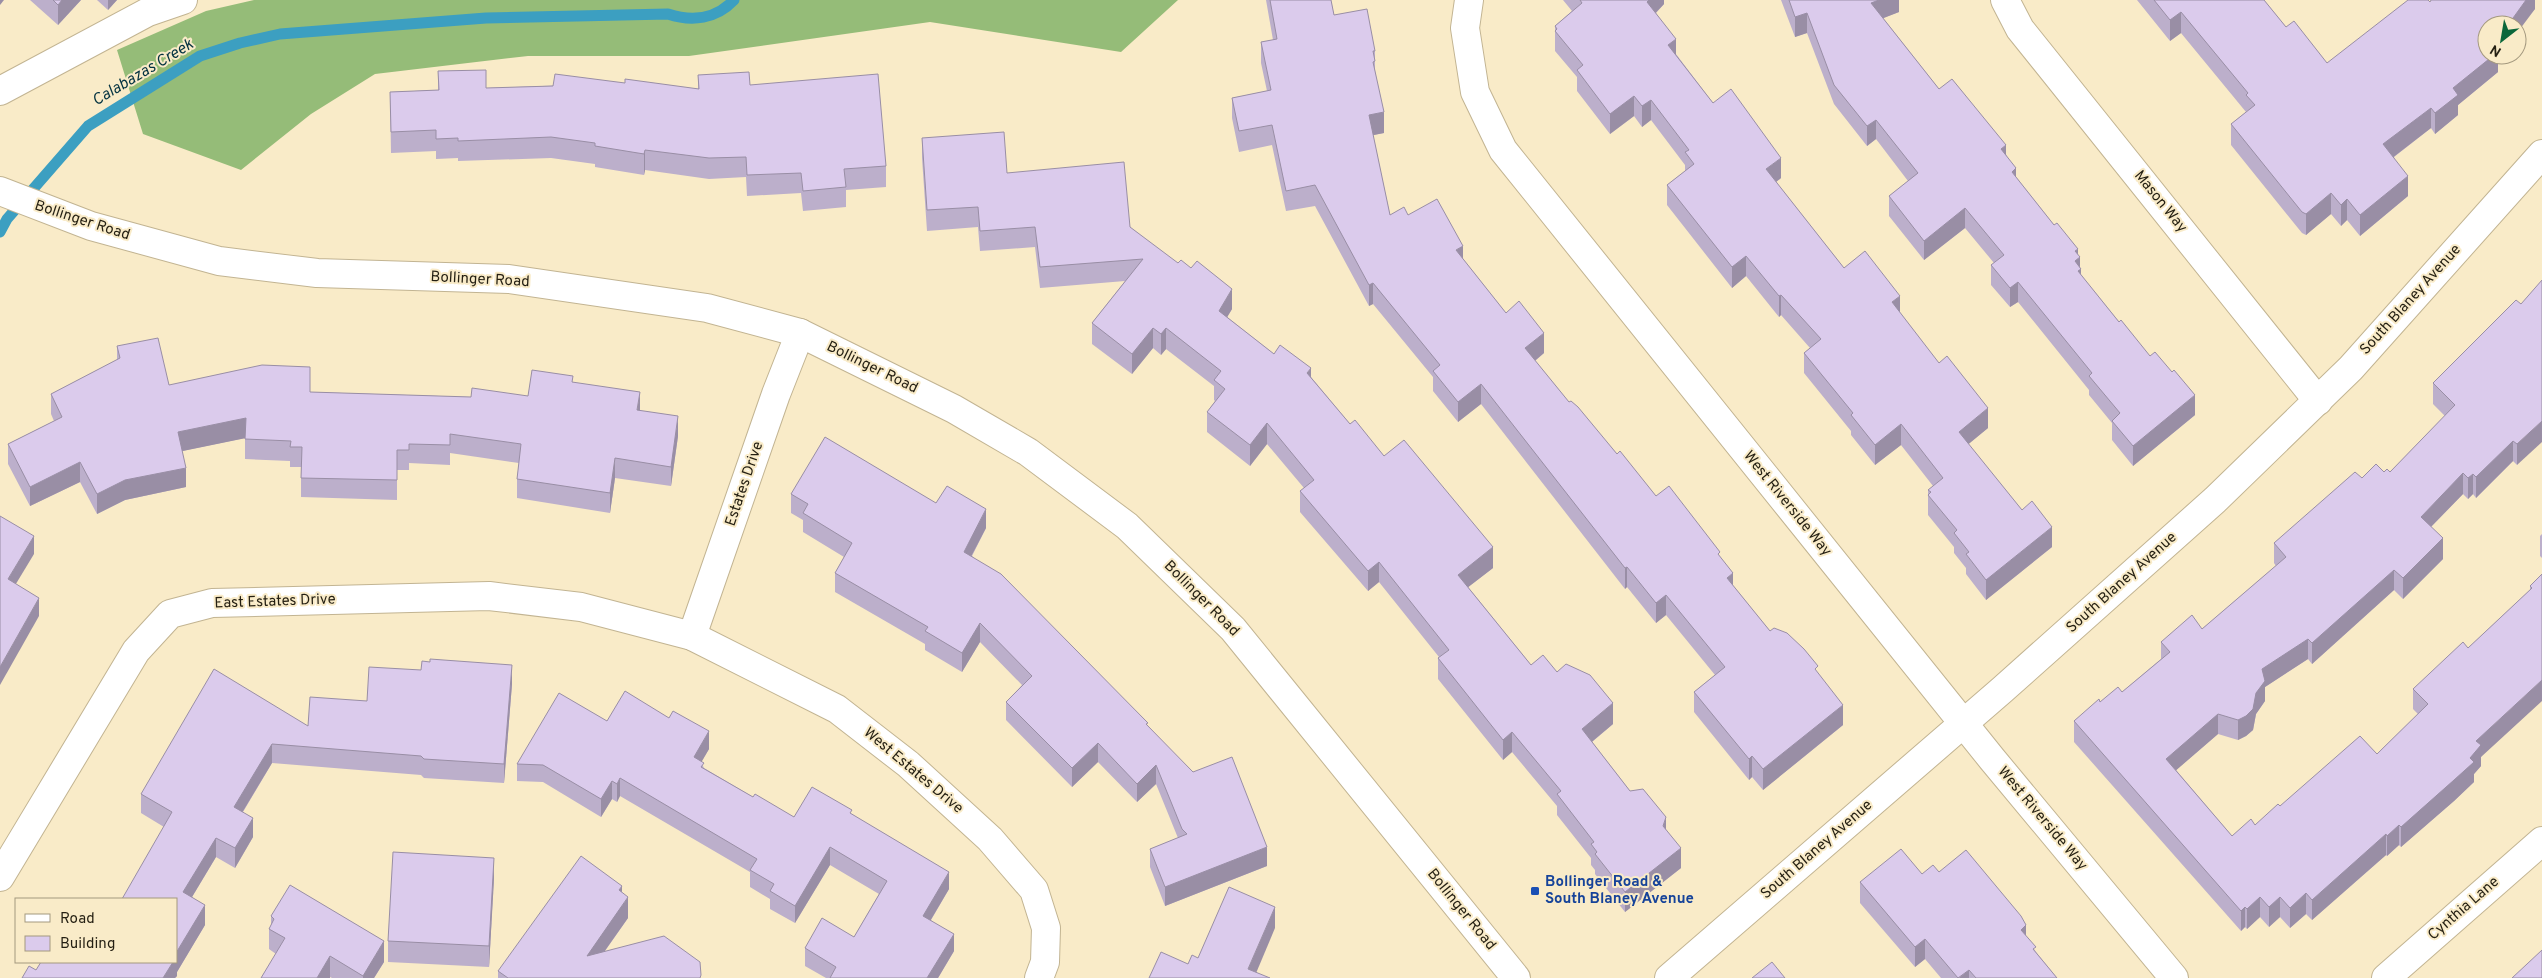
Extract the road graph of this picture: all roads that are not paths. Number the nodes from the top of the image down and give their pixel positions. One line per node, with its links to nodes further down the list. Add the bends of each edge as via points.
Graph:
1 (184, 0): 4 (street, via 148,12)
2 (1469, 0): 10 (street, West Riverside Way, via 1465,28 1475,92 1502,150)
3 (2005, 0): 8 (street, Mason Way, via 2020,29)
4 (0, 91)
5 (2542, 154): 8 (street, South Blaney Avenue)
6 (0, 191): 7 (street, Bollinger Road, via 91,226 219,261 317,273 509,279 708,308)
7 (800, 333): 9 (street, Estates Drive); 14 (street, Bollinger Road, via 954,408 1028,452 1127,526 1233,629)
8 (2318, 401): 10 (street, South Blaney Avenue, via 2208,507)
9 (692, 636): 12 (street, East Estates Drive, via 581,606 489,596 212,603 170,614 136,651); 13 (street, West Estates Drive, via 837,709 908,764 990,839 1034,890 1046,928 1045,962)
10 (1964, 724): 15 (street, South Blaney Avenue); 16 (street, West Riverside Way)
11 (2542, 841): 17 (street, Cynthia Lane)
12 (0, 877)
13 (1039, 978)
14 (1516, 978)
15 (1669, 978)
16 (2174, 978)
17 (2386, 978)

